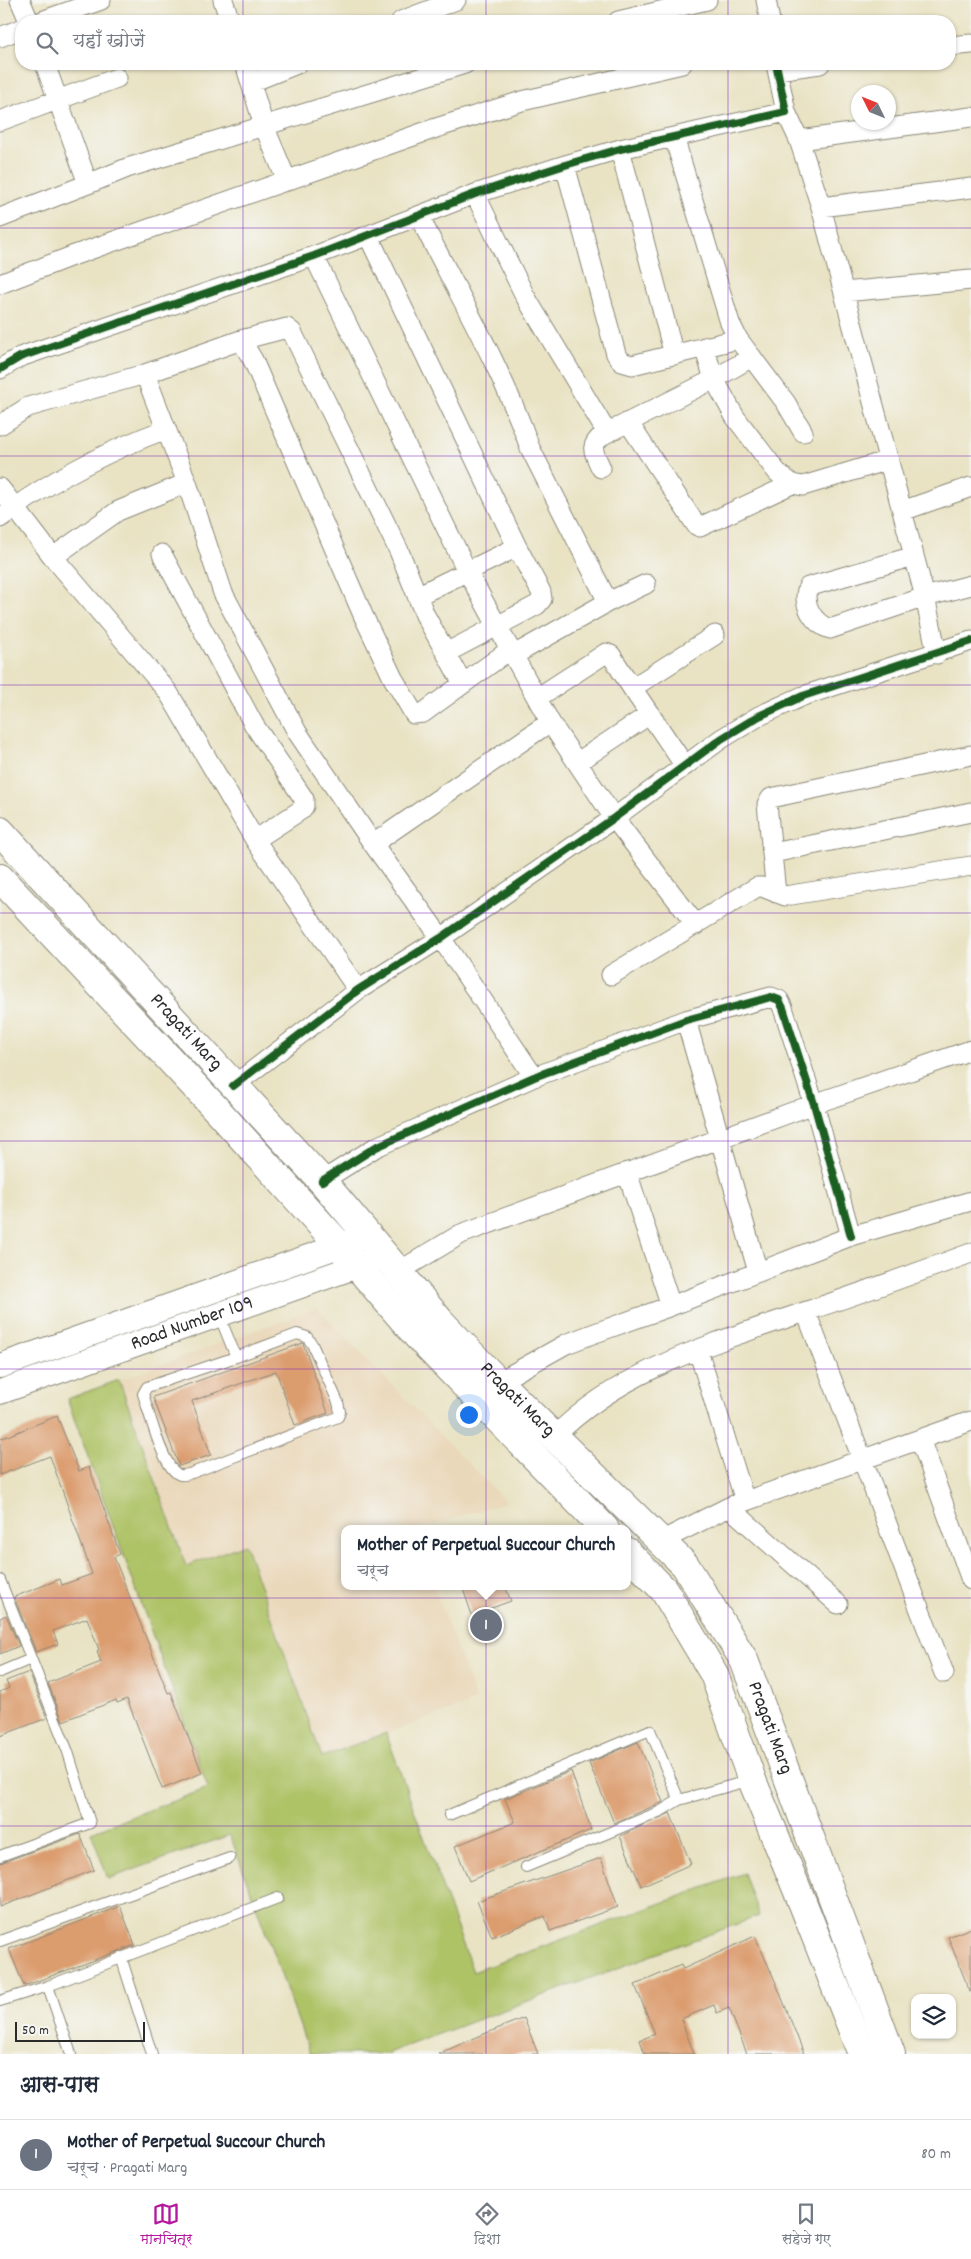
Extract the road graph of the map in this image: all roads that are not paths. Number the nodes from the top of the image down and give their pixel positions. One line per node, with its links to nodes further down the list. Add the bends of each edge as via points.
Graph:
1 (20, 0): 7 (street)
2 (101, 0): 8 (street)
3 (223, 0): 9 (street)
4 (456, 0): 10 (street)
5 (707, 0): 11 (street)
6 (766, 0): 12 (street)
7 (26, 15)
8 (59, 15)
9 (228, 15)
10 (417, 15)
11 (643, 15)
12 (769, 15)
13 (15, 31): 14 (street)
14 (0, 37)
15 (971, 44): 16 (street)
16 (956, 45)
17 (47, 70): 25 (street)
18 (247, 70): 24 (street)
19 (282, 70): 24 (street)
20 (446, 70): 29 (street)
21 (656, 70): 34 (street, via 522,101)
22 (777, 70): 26 (street)
23 (117, 78): 25 (street)
24 (252, 82): 29 (street)
25 (58, 98): 28 (street); 35 (street)
26 (786, 112): 30 (street); 31 (street)
27 (971, 117): 31 (street)
28 (0, 121)
29 (264, 126): 34 (street); 35 (street, via 127,168)
30 (674, 137): 32 (street); 46 (street, via 730,324)
31 (799, 140): 38 (street)
32 (620, 149): 33 (street); 49 (street)
33 (565, 165): 37 (street); 49 (street, via 616,354 622,362 632,365)
34 (287, 181): 44 (street)
35 (88, 184): 40 (street)
36 (971, 188): 38 (street)
37 (475, 194): 39 (street); 57 (street, via 525,296)
38 (821, 207): 45 (street)
39 (419, 216): 41 (street); 76 (street)
40 (0, 218)
41 (368, 235): 42 (street); 67 (street)
42 (314, 256): 51 (street, via 20,357); 71 (street)
43 (971, 280): 45 (street)
44 (0, 284)
45 (844, 292): 59 (street)
46 (738, 339): 48 (street); 50 (street)
47 (241, 340): 52 (street); 74 (street, via 280,328 292,332); 83 (street, via 256,366 362,615 411,710 418,715 423,713)
48 (704, 347): 49 (street); 53 (street)
49 (674, 354)
50 (752, 357): 53 (street); 58 (street)
51 (0, 369)
52 (145, 374): 55 (street, via 28,407); 56 (street)
53 (714, 379): 54 (street); 62 (street, via 735,417 777,472)
54 (628, 422): 57 (street); 62 (street, via 700,527)
55 (0, 425)
56 (166, 429): 61 (street); 66 (street, via 135,440 72,471)
57 (607, 432): 60 (street, via 593,448)
58 (803, 432)
59 (889, 460): 62 (street, via 803,486); 65 (street)
60 (601, 468)
61 (187, 482): 70 (street, via 118,511); 95 (street, via 223,593 297,732)
62 (792, 484)
63 (971, 487): 65 (street)
64 (0, 488): 66 (street)
65 (902, 511): 69 (street)
66 (7, 513): 70 (street)
67 (517, 547): 71 (street); 77 (street, via 542,599 537,605)
68 (162, 554): 94 (street, via 254,725 304,799 301,810)
69 (914, 556): 75 (street); 75 (street, via 808,587 805,593 808,605 816,622 830,629)
70 (53, 557): 94 (street, via 168,692)
71 (467, 571): 74 (street); 77 (street)
72 (646, 584): 76 (street)
73 (971, 585): 75 (street)
74 (417, 596): 81 (street)
75 (925, 598): 82 (street)
76 (608, 602): 80 (street)
77 (498, 624): 80 (street); 81 (street)
78 (715, 635): 84 (street)
79 (971, 641): 82 (street)
80 (513, 652): 83 (street); 85 (street)
81 (446, 653): 83 (street)
82 (937, 654): 90 (street, via 803,696 759,716)
83 (463, 684)
84 (632, 688): 85 (street, via 606,652); 86 (street)
85 (537, 698): 87 (street)
86 (650, 714): 89 (street); 90 (street)
87 (550, 722): 89 (street); 95 (street)
88 (971, 755): 96 (street, via 771,798 767,804)
89 (578, 762): 92 (street)
90 (685, 766): 92 (street)
91 (971, 812): 96 (street)
92 (614, 818): 100 (street); 101 (street)
93 (0, 831): 107 (main road, Pragati Marg)
94 (255, 840): 103 (street)
95 (373, 844): 101 (street)
96 (773, 854): 99 (street)
97 (971, 866): 99 (street, via 786,896)
98 (0, 878): 115 (main road, Pragati Marg)
99 (776, 893): 100 (street, via 762,887 750,890)
100 (696, 925): 102 (street)
101 (441, 938): 103 (street); 106 (street)
102 (611, 975)
103 (358, 990): 107 (street)
104 (686, 1020): 106 (street); 108 (street, via 771,997 779,1000); 109 (street)
105 (971, 1050): 108 (street)
106 (534, 1077): 111 (street, via 376,1147)
107 (233, 1086): 111 (main road, Pragati Marg)
108 (814, 1104): 109 (street); 114 (street)
109 (720, 1139): 110 (street); 119 (street)
110 (627, 1172): 117 (street, via 461,1234); 120 (street)
111 (322, 1181): 113 (main road, Pragati Marg)
112 (971, 1201): 114 (street)
113 (368, 1236): 115 (street, Road Number 109); 117 (main road, Pragati Marg)
114 (852, 1236): 119 (street)
115 (340, 1246): 118 (main road, Pragati Marg); 125 (street, Road Number 109)
116 (971, 1253): 121 (street)
117 (391, 1264): 118 (street, Road Number 109); 126 (main road, Pragati Marg)
118 (358, 1266): 122 (street, Road Number 109); 133 (main road, Pragati Marg, via 418,1337)
119 (758, 1272): 120 (street)
120 (671, 1306): 126 (street, via 566,1344)
121 (806, 1312): 123 (street); 131 (street)
122 (219, 1315): 124 (lane); 127 (street, Road Number 109)
123 (698, 1350): 129 (street, via 632,1378 572,1418); 132 (street)
124 (236, 1357): 124 (lane, via 297,1334 307,1337 338,1402 338,1417 192,1473 182,1475 174,1472 165,1459 143,1394 147,1387 160,1381)
125 (0, 1366)
126 (498, 1382): 129 (main road, Pragati Marg)
127 (0, 1392)
128 (971, 1421): 130 (street)
129 (555, 1436): 134 (main road, Pragati Marg)
130 (920, 1439): 131 (street); 137 (street)
131 (862, 1461): 132 (street); 141 (street)
132 (737, 1504): 134 (street); 138 (street)
133 (601, 1525)
134 (661, 1541): 156 (main road, Pragati Marg, via 685,1565 744,1660)
135 (631, 1556): 142 (main road, Pragati Marg, via 664,1590 714,1674)
136 (0, 1580): 139 (lane)
137 (971, 1580)
138 (838, 1604)
139 (32, 1659): 140 (lane); 145 (lane, via 68,1752 90,1823)
140 (0, 1672)
141 (944, 1673)
142 (752, 1780): 143 (lane); 155 (main road, Pragati Marg)
143 (679, 1800): 144 (lane, via 650,1730); 147 (lane, via 661,1811)
144 (449, 1816)
145 (0, 1856)
146 (230, 1858): 149 (lane)
147 (526, 1867)
148 (278, 1898): 150 (lane)
149 (0, 1941)
150 (121, 1957): 151 (lane); 154 (lane)
151 (48, 1986): 152 (lane); 153 (lane)
152 (0, 2000)
153 (71, 2054)
154 (152, 2054)
155 (862, 2054)
156 (891, 2054)

